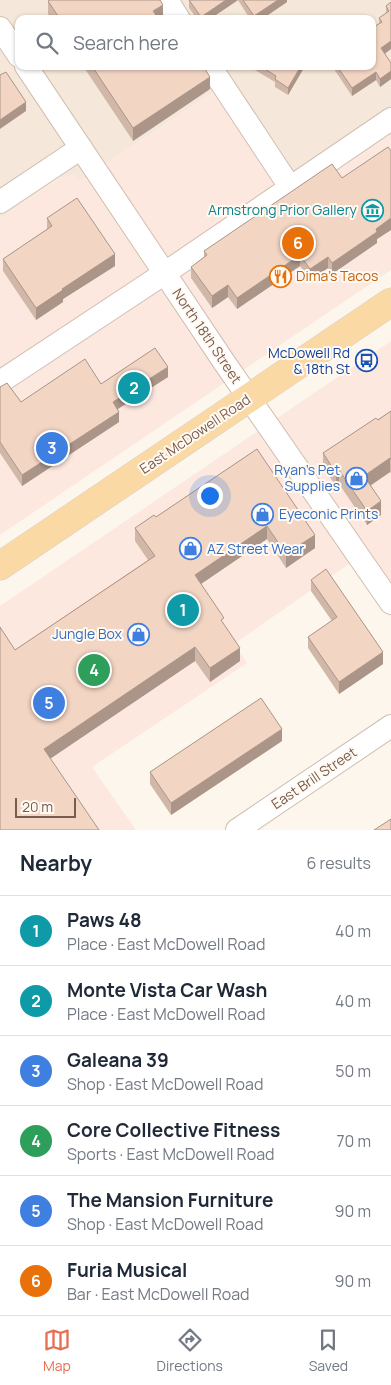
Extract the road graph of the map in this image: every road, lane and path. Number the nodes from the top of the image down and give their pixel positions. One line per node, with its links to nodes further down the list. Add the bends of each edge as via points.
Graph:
1 (166, 0): 2 (street)
2 (176, 15)
3 (0, 28): 4 (street)
4 (15, 50)
5 (29, 70): 8 (street, North 18th Street)
6 (213, 70): 9 (street)
7 (391, 119): 9 (street)
8 (81, 148): 10 (street); 11 (street, North 18th Street)
9 (290, 187): 11 (street)
10 (0, 202)
11 (164, 273): 13 (street); 14 (street, North 18th Street)
12 (391, 302): 14 (main road, East McDowell Road)
13 (0, 382)
14 (250, 398): 15 (main road, East McDowell Road); 16 (street, North 18th Street)
15 (0, 566)
16 (391, 603)
17 (391, 726): 18 (street, East Brill Street)
18 (237, 830)

